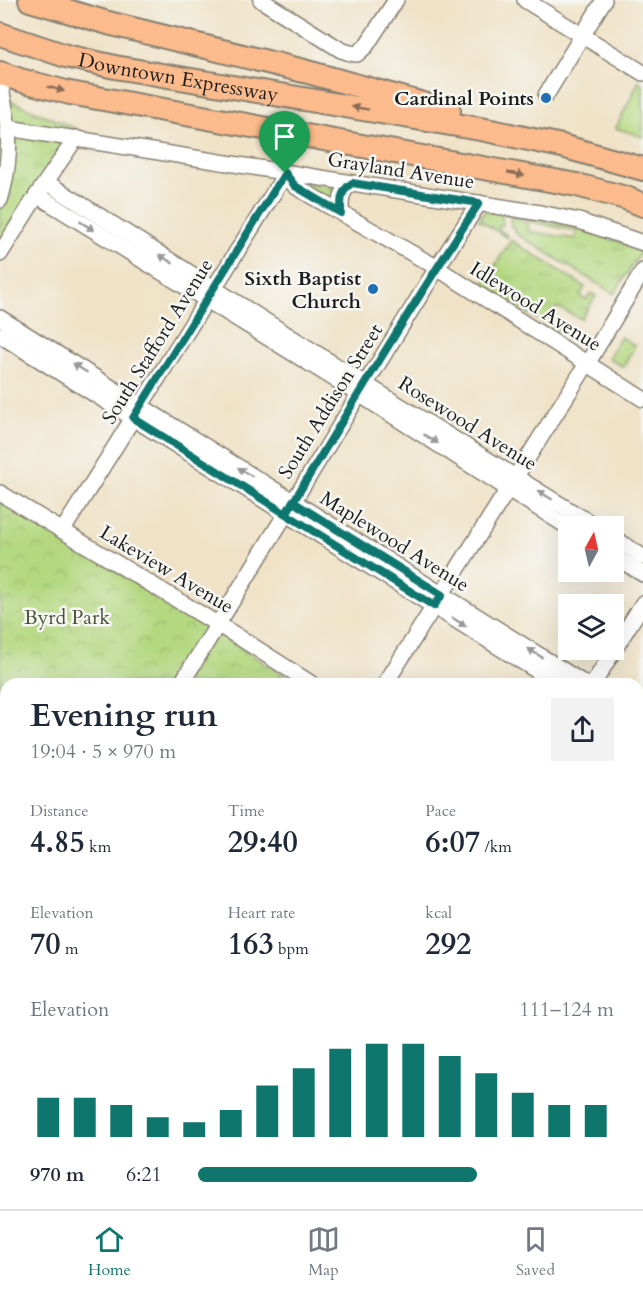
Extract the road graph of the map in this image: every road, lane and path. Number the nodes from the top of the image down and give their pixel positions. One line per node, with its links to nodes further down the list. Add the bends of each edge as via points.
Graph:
1 (30, 0): 14 (highway, via 440,108)
2 (261, 0): 3 (street, via 341,50 357,54)
3 (396, 0)
4 (525, 0): 7 (street)
5 (604, 0): 7 (street)
6 (0, 34): 14 (highway, Downtown Expressway, one-way to 6, via 115,67)
7 (582, 36): 9 (street); 11 (street)
8 (0, 73): 21 (highway, Downtown Expressway, one-way to 21, via 70,93 577,185)
9 (643, 74)
10 (0, 80): 12 (street)
11 (546, 94)
12 (8, 128): 13 (street, Grayland Avenue); 19 (street, via 7,170)
13 (76, 138): 16 (street, Grayland Avenue); 18 (street)
14 (562, 146): 15 (highway, Downtown Expressway)
15 (643, 169)
16 (285, 173): 17 (street, Grayland Avenue); 22 (street, Idlewood Avenue, via 295,186); 27 (street, South Stafford Avenue)
17 (352, 183): 20 (street, Grayland Avenue); 22 (street, via 342,194)
18 (41, 189): 24 (street); 27 (street, Rosewood Avenue)
19 (0, 200)
20 (479, 203): 23 (street, Grayland Avenue, via 579,221); 25 (street, South Addison Street)
21 (643, 205)
22 (341, 213): 25 (street, Idlewood Avenue)
23 (643, 243)
24 (0, 254)
25 (437, 268): 30 (street, Idlewood Avenue); 31 (street, South Addison Street)
26 (643, 272): 30 (street)
27 (210, 294): 31 (street, Rosewood Avenue); 33 (street, South Stafford Avenue)
28 (0, 318): 33 (street, Maplewood Avenue, one-way to 28)
29 (0, 335): 33 (street, Maplewood Avenue)
30 (587, 363): 32 (street, Idlewood Avenue); 34 (street)
31 (362, 389): 34 (street, Rosewood Avenue); 36 (street, South Addison Street)
32 (643, 399)
33 (137, 412): 36 (street, Maplewood Avenue); 39 (street, South Stafford Avenue)
34 (512, 482): 37 (street, Rosewood Avenue, one-way to 34); 38 (street, Rosewood Avenue); 44 (street)
35 (0, 493): 39 (street, Lakeview Avenue)
36 (289, 508): 44 (street, Maplewood Avenue); 46 (street, South Addison Street)
37 (576, 516)
38 (558, 519)
39 (63, 530): 46 (street, Lakeview Avenue)
40 (624, 545): 41 (street)
41 (643, 557)
42 (624, 562): 43 (street)
43 (643, 574)
44 (438, 600): 49 (street); 50 (street, Maplewood Avenue, one-way to 50); 51 (street, Maplewood Avenue, one-way to 44)
45 (643, 603): 52 (street)
46 (218, 624): 47 (street, South Addison Street); 48 (street, Lakeview Avenue)
47 (185, 678)
48 (303, 678)
49 (389, 678)
50 (549, 678)
51 (574, 678)
52 (597, 678)

